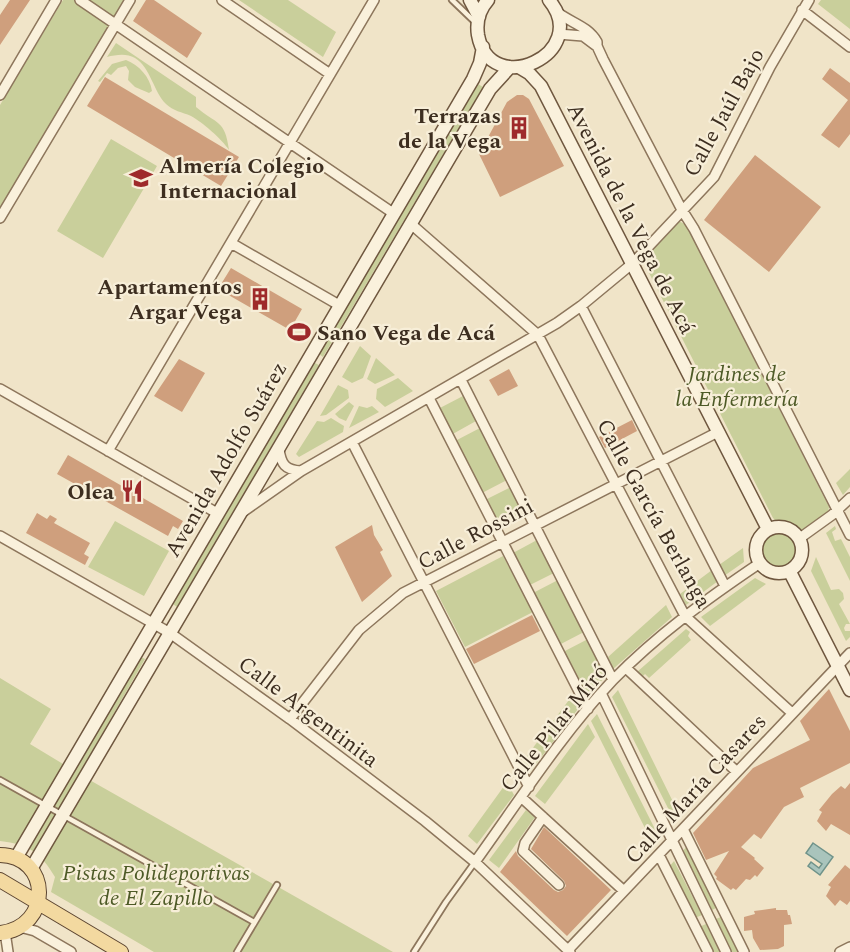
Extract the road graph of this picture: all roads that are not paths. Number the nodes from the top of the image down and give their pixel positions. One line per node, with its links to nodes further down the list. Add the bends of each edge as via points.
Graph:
1 (56, 0): 22 (street)
2 (80, 0): 13 (street)
3 (130, 0): 13 (street)
4 (222, 0): 20 (street)
5 (374, 0): 20 (street)
6 (452, 0): 12 (lane)
7 (470, 0): 12 (street)
8 (488, 0): 12 (street)
9 (809, 0): 11 (street, Calle Jaúl Bajo)
10 (552, 4): 14 (street); 15 (street, via 567,19 592,33)
11 (802, 10): 17 (street); 24 (street, Calle Jaúl Bajo, via 714,177)
12 (478, 21): 16 (street)
13 (116, 24): 23 (street); 26 (street)
14 (558, 34): 15 (street, via 583,36); 18 (street)
15 (597, 46): 24 (street)
16 (483, 47): 19 (street, Avenida de la Vega de Acá, via 491,58); 25 (street, Avenida Adolfo Suárez, via 475,75)
17 (850, 47)
18 (544, 57): 19 (street, via 533,64); 21 (street, Avenida de la Vega de Acá)
19 (515, 67): 21 (street, Avenida de la Vega de Acá, via 529,73); 27 (street, Avenida Adolfo Suárez, via 490,89)
20 (330, 74): 23 (street)
21 (541, 86): 29 (street, Avenida de la Vega de Acá)
22 (0, 95)
23 (290, 143): 25 (street); 28 (street)
24 (682, 210): 29 (street, Calle Jaúl Bajo); 44 (street)
25 (393, 213): 30 (street, Avenida Adolfo Suárez)
26 (0, 218)
27 (411, 224): 32 (street); 38 (street, Avenida Adolfo Suárez)
28 (231, 243): 30 (street); 39 (street)
29 (633, 263): 31 (street, Calle Jaúl Bajo); 36 (street, Avenida de la Vega de Acá)
30 (339, 305): 46 (street, Avenida Adolfo Suárez)
31 (581, 306): 32 (street, Calle Jaúl Bajo); 40 (street)
32 (538, 335): 33 (street, Calle Jaúl Bajo); 42 (street, Calle García Berlanga)
33 (460, 380): 35 (street, Calle Jaúl Bajo); 47 (street)
34 (0, 389): 39 (street)
35 (429, 398): 37 (street, Calle Jaúl Bajo); 52 (street)
36 (718, 432): 40 (street, Calle Rossini); 48 (street, Avenida de la Vega de Acá)
37 (352, 442): 41 (street, Calle Jaúl Bajo); 55 (street)
38 (279, 449): 41 (street, via 284,467); 45 (street, Avenida Adolfo Suárez)
39 (108, 451): 46 (street)
40 (661, 461): 42 (street, Calle Rossini); 56 (street)
41 (301, 471): 45 (street, Calle Jaúl Bajo)
42 (614, 483): 47 (street, Calle Rossini); 57 (street, Calle García Berlanga)
43 (850, 498): 44 (street)
44 (837, 510): 49 (street); 51 (street)
45 (242, 512): 59 (street, Avenida Adolfo Suárez)
46 (217, 513): 58 (street, Avenida Adolfo Suárez)
47 (535, 524): 52 (street, Calle Rossini); 63 (street)
48 (768, 529): 51 (street, via 787,528); 53 (street, via 756,546)
49 (850, 535)
50 (0, 536): 58 (street, Calle Argentinita)
51 (800, 538): 54 (street, via 801,559)
52 (503, 540): 55 (street, Calle Rossini); 66 (street)
53 (760, 563): 54 (street, via 774,573); 56 (street, Calle Pilar Miró)
54 (789, 572): 61 (street)
55 (423, 582): 68 (street, Calle Rossini, via 403,593 359,630); 71 (street)
56 (725, 586): 57 (street, Calle Pilar Miró)
57 (685, 616): 62 (street, Calle Pilar Miró); 67 (street, Calle García Berlanga)
58 (154, 623): 59 (street, Calle Argentinita); 73 (street, Avenida Adolfo Suárez)
59 (170, 633): 68 (street, Calle Argentinita); 74 (street, Avenida Adolfo Suárez)
60 (850, 653): 61 (street, Calle María Casares)
61 (838, 666): 64 (street); 67 (street, Calle María Casares)
62 (626, 668): 63 (street, Calle Pilar Miró); 69 (street)
63 (613, 680): 65 (street, Calle Pilar Miró)
64 (850, 690)
65 (601, 693): 66 (street, Calle Pilar Miró); 77 (street)
66 (588, 709): 71 (street, Calle Pilar Miró)
67 (792, 713): 69 (street, Calle María Casares)
68 (290, 719): 81 (street, Calle Argentinita)
69 (737, 772): 76 (street, Calle María Casares)
70 (0, 780): 73 (lane)
71 (529, 787): 72 (street, Calle Pilar Miró)
72 (521, 797): 75 (street); 81 (street, Calle Pilar Miró)
73 (46, 806): 74 (lane); 80 (street, Avenida Adolfo Suárez)
74 (63, 815): 82 (street, Avenida Adolfo Suárez); 88 (lane)
75 (543, 817): 85 (street, via 523,850); 86 (street)
76 (683, 829): 77 (street, Calle María Casares); 100 (street)
77 (671, 841): 79 (street, Calle María Casares); 99 (street)
78 (0, 855): 80 (main road)
79 (659, 855): 86 (street, Calle María Casares); 98 (street)
80 (16, 858): 82 (main road)
81 (475, 862): 92 (street, Calle Argentinita); 97 (lane)
82 (31, 869): 87 (main road, via 40,889)
83 (0, 880): 87 (main road)
84 (277, 885): 88 (lane)
85 (559, 885)
86 (624, 891): 92 (street, Calle María Casares)
87 (39, 903): 89 (main road, via 31,918); 95 (main road)
88 (255, 922): 96 (lane)
89 (20, 927): 90 (main road); 94 (street, via 35,931)
90 (3, 933): 93 (street)
91 (850, 947): 101 (street)
92 (569, 951)
93 (8, 952)
94 (71, 952)
95 (121, 952)
96 (237, 952)
97 (414, 952)
98 (708, 952)
99 (726, 952)
100 (744, 952)
101 (840, 952)

